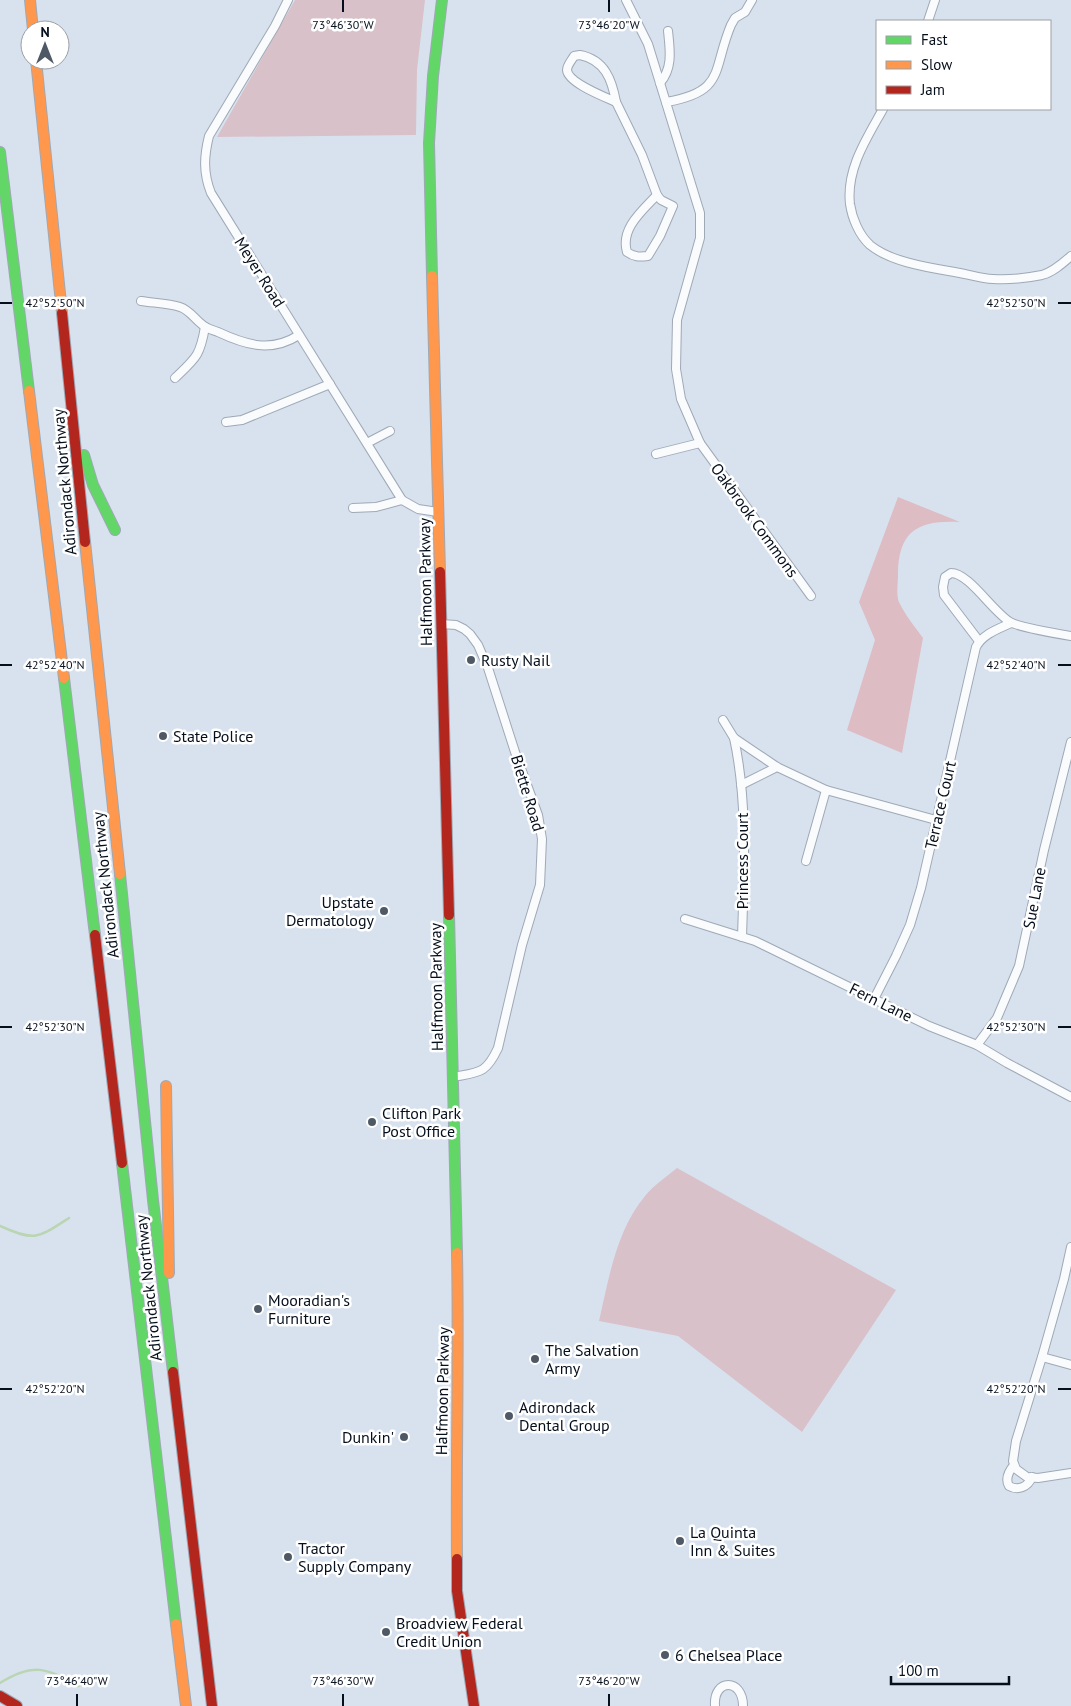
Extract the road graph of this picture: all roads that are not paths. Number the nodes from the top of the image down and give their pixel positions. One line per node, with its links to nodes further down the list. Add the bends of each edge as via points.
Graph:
1 (30, 0): 7 (main road)
2 (288, 0): 20 (street, Meyer Road, via 209,136 204,163 211,193)
3 (442, 0): 31 (main road, Halfmoon Parkway, via 432,76 429,143)
4 (626, 0): 11 (street, Oakbrook Commons, via 648,44)
5 (752, 0): 13 (street, via 731,25 717,73 710,84 702,92)
6 (935, 0): 8 (street)
7 (32, 20)
8 (928, 20)
9 (668, 31): 11 (street, via 670,61)
10 (37, 70): 21 (main road, Adirondack Northway)
11 (660, 83): 13 (street, Oakbrook Commons)
12 (616, 102): 12 (street, via 612,83 597,61 587,56 574,56 567,67 570,78); 16 (street, via 642,155)
13 (666, 102): 27 (street, Oakbrook Commons, via 696,195 701,224 677,320 676,345 681,399)
14 (882, 110): 17 (street, via 851,176 850,204 858,229 868,243 894,258 992,279 1044,274)
15 (0, 152): 63 (main road, Adirondack Northway)
16 (656, 195): 16 (street, via 627,233 624,243 632,256 648,256 674,206)
17 (1071, 256)
18 (141, 301): 19 (street, via 180,307)
19 (205, 327): 20 (street, via 232,339 260,346 288,342); 22 (street, via 195,359)
20 (299, 335): 23 (street, Meyer Road)
21 (69, 366): 32 (main road, via 87,468); 56 (main road, Adirondack Northway)
22 (175, 378)
23 (330, 384): 24 (street, via 249,418); 26 (street, Meyer Road)
24 (226, 422)
25 (390, 431): 26 (street)
26 (367, 444): 29 (street, Meyer Road)
27 (700, 444): 28 (street); 33 (street, Oakbrook Commons)
28 (656, 454)
29 (402, 500): 30 (street, via 376,507); 31 (street, via 418,509)
30 (353, 508)
31 (438, 512): 35 (main road, Halfmoon Parkway)
32 (115, 530)
33 (811, 596)
34 (1011, 623): 36 (street); 37 (street); 37 (street, via 961,575 951,573 945,577 944,595)
35 (441, 624): 50 (main road, Halfmoon Parkway); 50 (street, Biette Road, via 464,629 478,645 538,815 542,838 540,885 498,1048 483,1070)
36 (1071, 636)
37 (979, 641): 44 (street, Terrace Court, via 972,658)
38 (723, 720): 39 (street, Princess Court)
39 (734, 738): 41 (street, Princess Court); 42 (street, Princess Court)
40 (1071, 742): 49 (street, Sue Lane, via 1019,966 997,1018)
41 (777, 767): 42 (street); 43 (street, Princess Court)
42 (741, 785): 47 (street, Princess Court, via 744,845)
43 (826, 790): 44 (street, Princess Court); 45 (street)
44 (936, 820): 48 (street, Terrace Court, via 910,925)
45 (806, 862)
46 (685, 919): 47 (street, Fern Lane)
47 (742, 937): 48 (street, Fern Lane)
48 (874, 998): 49 (street, Fern Lane, via 928,1026)
49 (978, 1044): 52 (street, Fern Lane)
50 (453, 1077): 65 (main road, Halfmoon Parkway, via 459,1346 456,1459 458,1591)
51 (166, 1086): 56 (main road)
52 (1071, 1097)
53 (1071, 1247): 54 (street)
54 (1070, 1256): 55 (street)
55 (1042, 1357): 57 (street); 58 (street, via 1016,1441)
56 (171, 1361): 64 (main road, Adirondack Northway)
57 (1071, 1365)
58 (1014, 1465): 60 (street); 60 (street, via 1008,1473 1009,1486 1016,1489 1024,1487)
59 (1071, 1474): 60 (street)
60 (1032, 1478)
61 (0, 1696): 62 (main road)
62 (17, 1706)
63 (186, 1706)
64 (212, 1706)
65 (474, 1706)
66 (715, 1706): 67 (street, via 717,1691 725,1685 736,1686)
67 (743, 1706)

